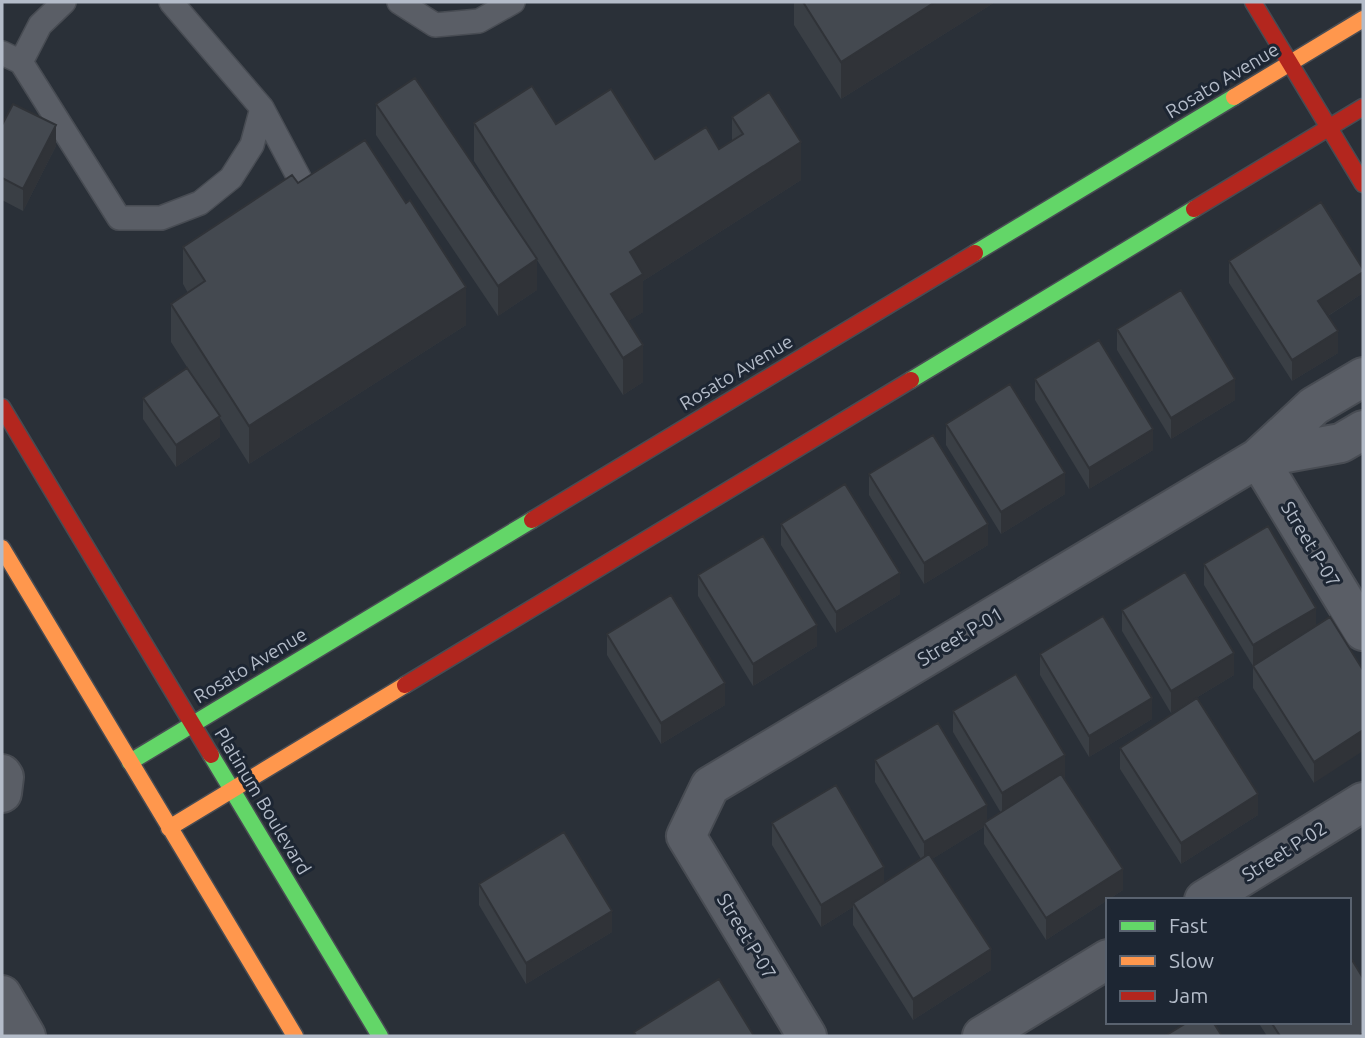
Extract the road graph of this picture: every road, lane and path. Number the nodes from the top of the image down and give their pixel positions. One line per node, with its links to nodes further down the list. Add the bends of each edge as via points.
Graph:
1 (64, 2): 7 (lane)
2 (171, 2): 10 (lane)
3 (399, 2): 4 (lane, via 435,24 479,21)
4 (513, 2)
5 (1253, 2): 8 (street)
6 (1359, 21): 8 (street, Rosato Avenue)
7 (11, 58): 10 (lane, via 119,218 161,218 200,204 231,178 252,145)
8 (1290, 63): 11 (street); 20 (street, Rosato Avenue)
9 (1363, 107): 11 (street)
10 (262, 108): 13 (lane)
11 (1329, 128): 12 (street); 23 (street)
12 (1363, 184)
13 (305, 189)
14 (1363, 377): 17 (street, via 1314,406)
15 (2, 407): 20 (street, Platinum Boulevard)
16 (1363, 430): 17 (street, via 1341,443)
17 (1258, 458): 19 (street, Street P-07); 27 (street, Street P-01, via 710,786)
18 (2, 548): 21 (street)
19 (1363, 631)
20 (192, 724): 21 (street, Rosato Avenue); 23 (street, Platinum Boulevard)
21 (130, 762): 26 (street)
22 (2, 774): 24 (street)
23 (232, 790): 26 (street); 33 (street, Platinum Boulevard)
24 (2, 791)
25 (1363, 802): 28 (street, Street P-02)
26 (170, 828): 32 (street)
27 (686, 836): 34 (street, Street P-07)
28 (1207, 898)
29 (1106, 960): 35 (street)
30 (2, 995): 31 (street)
31 (26, 1036)
32 (295, 1036)
33 (380, 1036)
34 (807, 1036)
35 (982, 1036)

